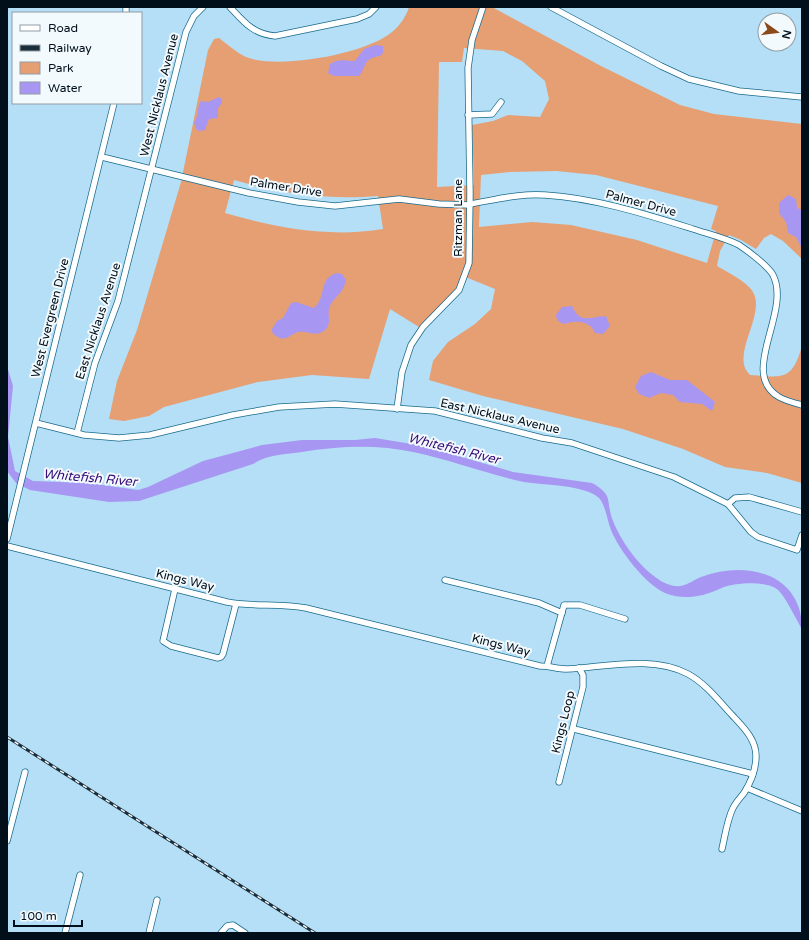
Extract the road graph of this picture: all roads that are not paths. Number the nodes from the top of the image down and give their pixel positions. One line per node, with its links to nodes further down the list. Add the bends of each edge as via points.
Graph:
1 (203, 7): 11 (street, West Nicklaus Avenue, via 194,16 186,32)
2 (230, 7): 3 (street, via 249,28 261,34 275,36 357,19 369,14)
3 (376, 7)
4 (483, 7): 9 (street, Ritzman Lane, via 469,57)
5 (551, 7): 6 (street, via 661,66 689,78 739,91)
6 (802, 97)
7 (502, 102): 9 (street, via 492,114)
8 (114, 104): 10 (street, West Evergreen Drive)
9 (468, 116): 12 (street, Ritzman Lane)
10 (102, 156): 11 (street, Palmer Drive); 15 (street, West Evergreen Drive)
11 (152, 169): 12 (street, Palmer Drive, via 249,193 317,205 347,205 399,199 439,204); 16 (street, East Nicklaus Avenue, via 118,302 95,363)
12 (470, 204): 13 (street, Palmer Drive, via 519,195 546,195 649,215 738,245 772,273 776,283 778,295 763,362 764,375 769,387 777,396); 14 (street, Ritzman Lane, via 471,247 467,272 456,294 423,327 411,345 402,372)
13 (802, 405)
14 (397, 409): 16 (street, East Nicklaus Avenue, via 357,405 290,406 256,410 138,437 104,438); 17 (street, East Nicklaus Avenue, via 446,414 572,443 674,477)
15 (36, 423): 16 (street, East Nicklaus Avenue); 20 (street, West Evergreen Drive)
16 (77, 433)
17 (728, 504): 18 (street, via 735,498 749,497); 19 (street, East Nicklaus Avenue, via 758,537 797,550)
18 (802, 512)
19 (802, 535)
20 (7, 539)
21 (7, 546): 23 (street, Kings Way)
22 (445, 580): 25 (street, via 526,600)
23 (175, 589): 24 (street, Kings Way); 24 (street, via 163,641 171,646 211,656 221,657 223,654)
24 (236, 604): 27 (street, Kings Way, via 306,608)
25 (562, 613): 26 (street, via 564,605 574,604); 27 (street)
26 (625, 619)
27 (547, 666): 28 (street, Kings Way, via 559,669)
28 (579, 668): 29 (street, Kings Loop, via 584,683); 31 (street, Kings Way, via 643,664 672,668 693,677 716,698 752,739 756,752)
29 (574, 729): 31 (street); 32 (street, Kings Loop)
30 (25, 772): 35 (street)
31 (753, 774): 33 (street)
32 (559, 782)
33 (747, 788): 34 (street); 36 (street, via 732,809)
34 (802, 811)
35 (7, 841)
36 (722, 849)
37 (80, 875): 39 (street)
38 (157, 900): 40 (street)
39 (65, 933)
40 (149, 933)
41 (222, 933): 42 (street, via 227,926 233,925)
42 (245, 933)

